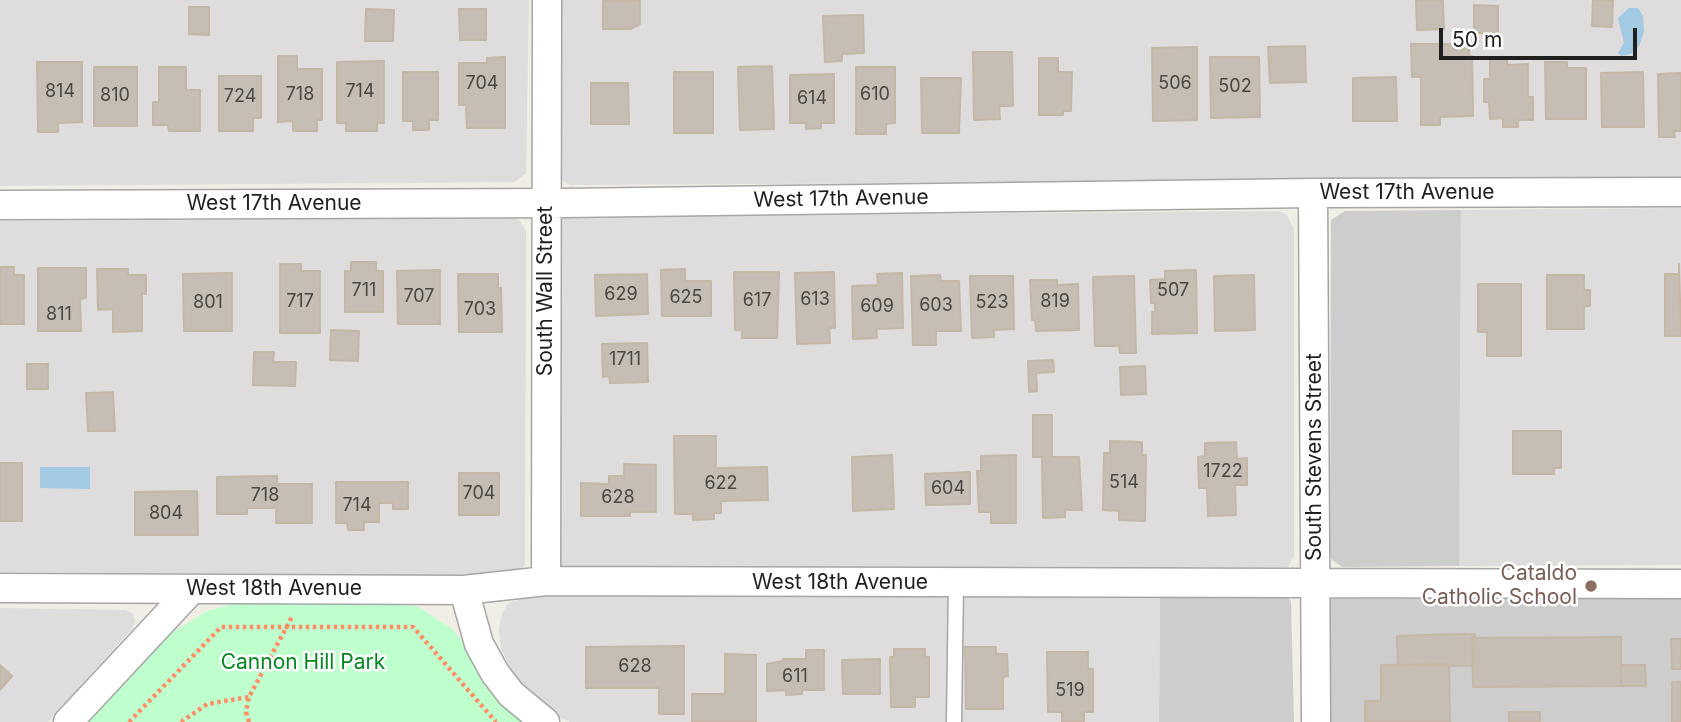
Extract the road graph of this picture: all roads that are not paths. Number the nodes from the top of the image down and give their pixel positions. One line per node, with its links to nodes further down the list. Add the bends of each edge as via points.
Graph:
1 (547, 0): 4 (street, South Wall Street)
2 (1681, 192): 3 (street, West 17th Avenue)
3 (1313, 193): 4 (street, West 17th Avenue); 8 (street, South Stevens Street)
4 (546, 203): 5 (street, West 17th Avenue); 6 (street, South Wall Street)
5 (0, 205)
6 (546, 582): 7 (street, West 18th Avenue); 12 (street, West 18th Avenue)
7 (956, 583): 8 (street, West 18th Avenue); 15 (lane)
8 (1316, 584): 9 (street, West 18th Avenue); 16 (street, South Stevens Street)
9 (1681, 584)
10 (0, 588): 11 (street, West 18th Avenue)
11 (192, 589): 12 (street, West 18th Avenue); 13 (street)
12 (464, 590): 14 (street, via 480,644 495,673 511,694)
13 (68, 722)
14 (545, 722)
15 (954, 722)
16 (1316, 722)

